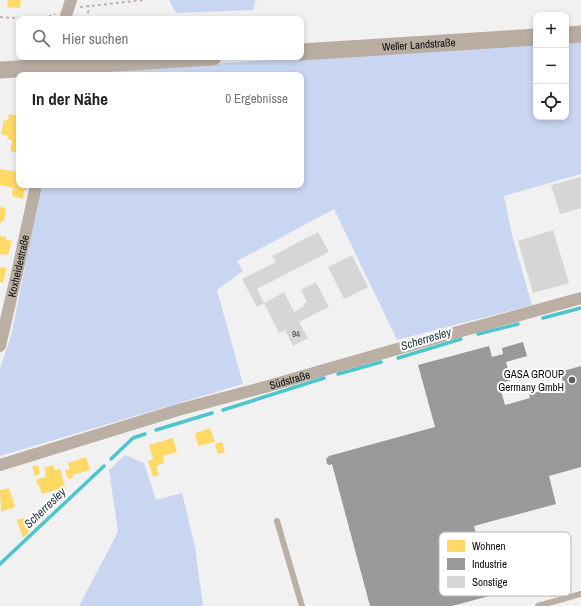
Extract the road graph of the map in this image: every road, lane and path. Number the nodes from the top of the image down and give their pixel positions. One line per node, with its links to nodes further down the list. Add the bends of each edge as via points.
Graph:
1 (71, 0): 3 (street)
2 (144, 0): 4 (path, via 89,6)
3 (66, 16)
4 (87, 16)
5 (0, 17): 6 (path)
6 (16, 18)
7 (581, 34): 8 (main road)
8 (569, 35)
9 (533, 37): 10 (main road, Weller Landstraße)
10 (304, 52)
11 (164, 60): 12 (main road)
12 (0, 70)
13 (35, 188): 15 (street, Koxheidestraße)
14 (581, 298): 16 (street, Südstraße, via 178,410)
15 (0, 346)
16 (0, 465)
17 (277, 521): 19 (lane)
18 (581, 594): 20 (lane)
19 (302, 606)
20 (538, 606)

